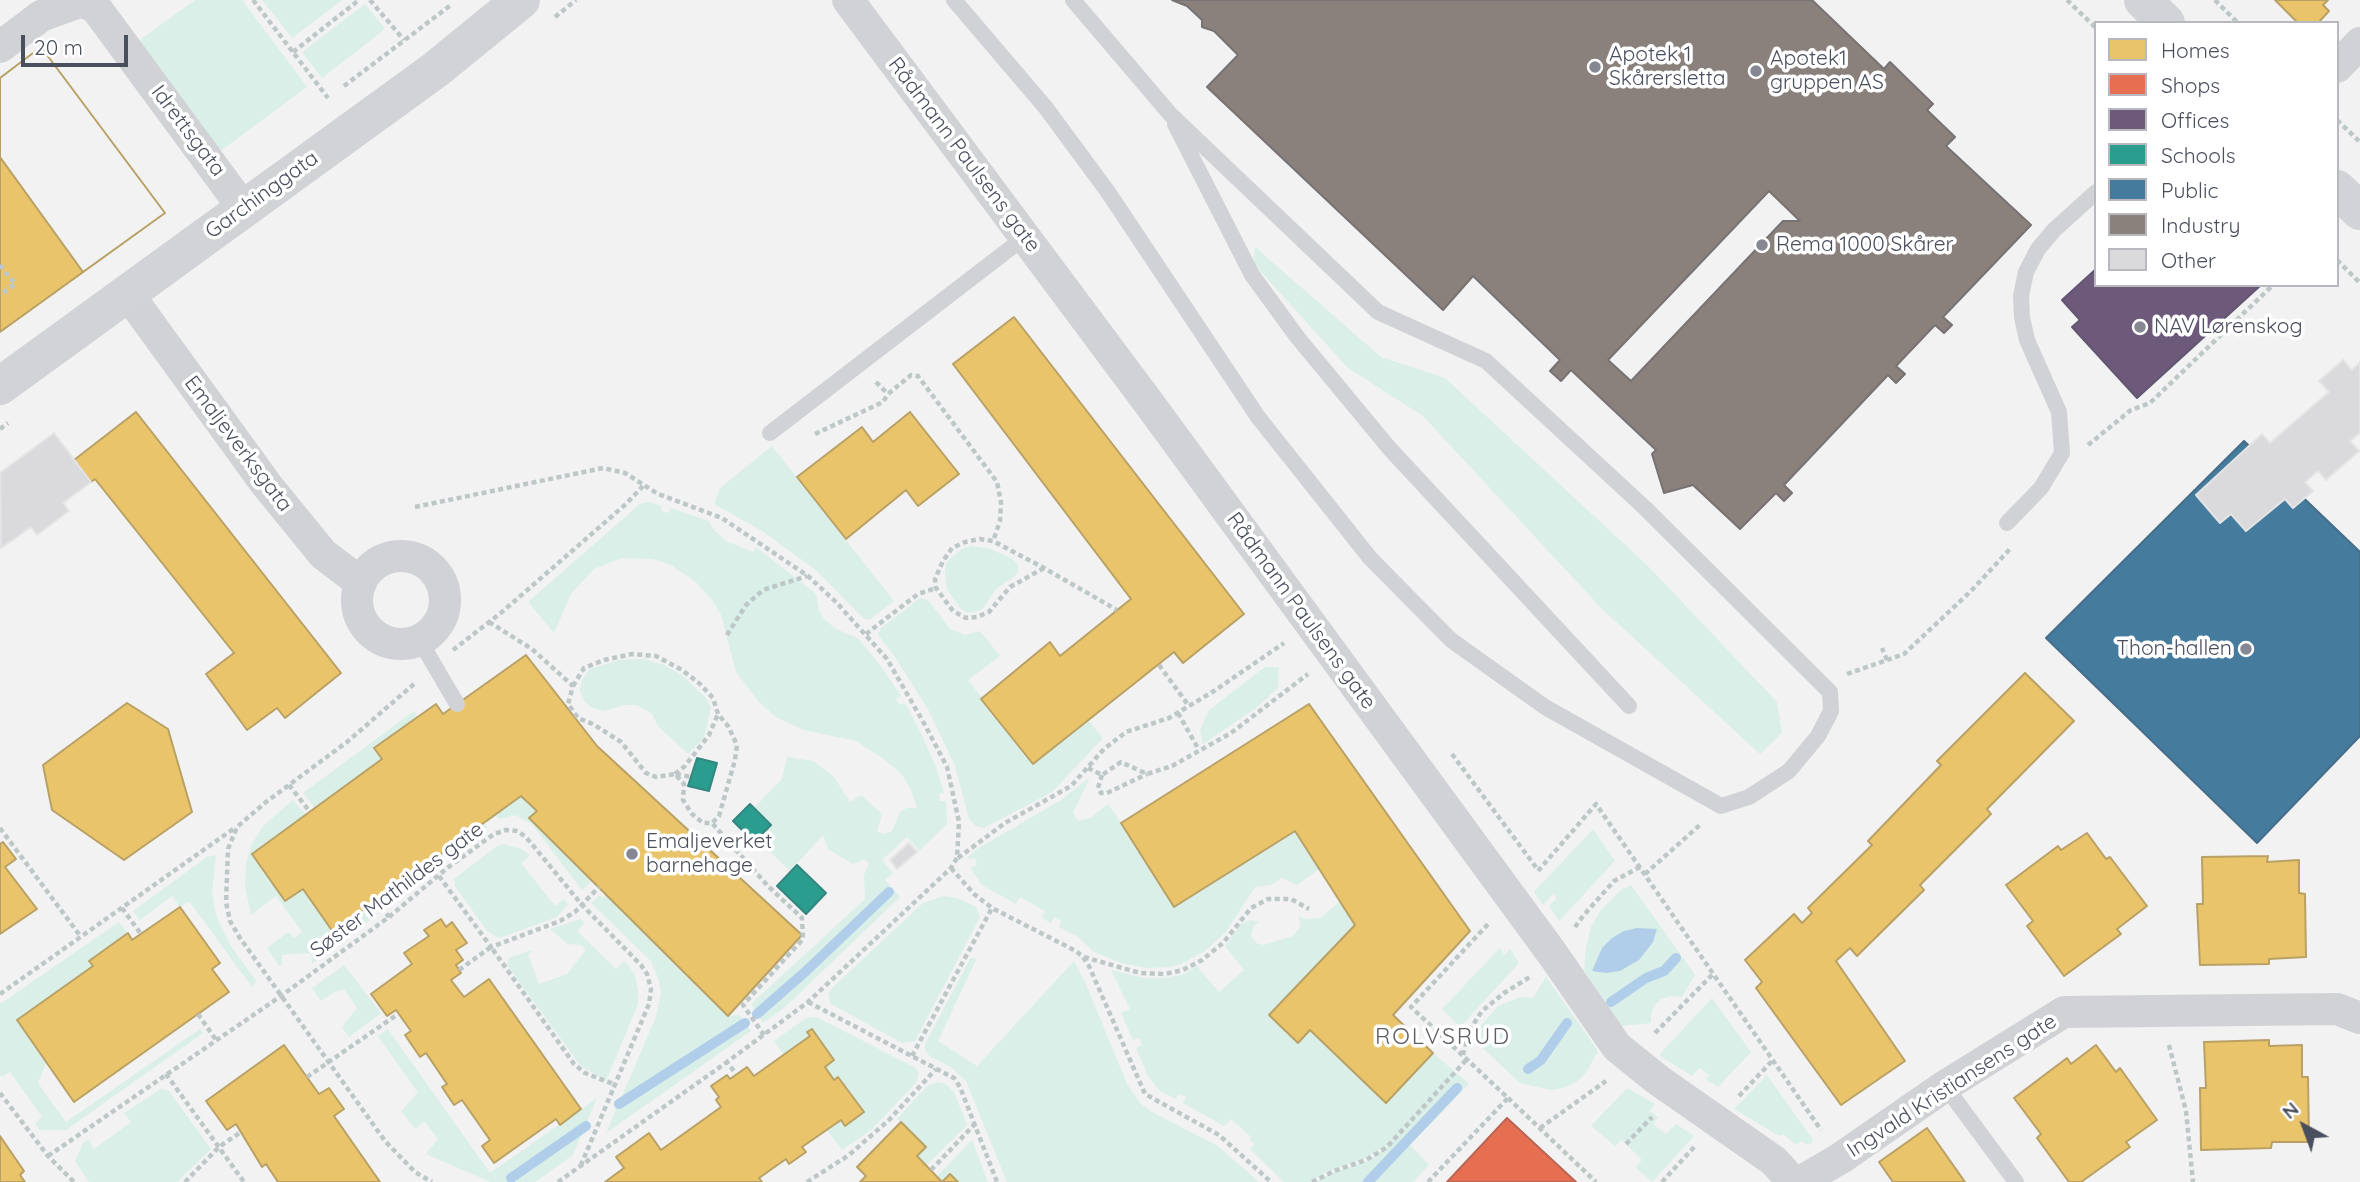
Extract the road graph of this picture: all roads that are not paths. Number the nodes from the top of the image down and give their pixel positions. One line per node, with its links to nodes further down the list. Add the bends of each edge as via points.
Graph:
1 (521, 0): 11 (street, Garchinggata, via 435,70)
2 (848, 0): 13 (street, Rådmann Paulsens gate)
3 (954, 0): 8 (lane, via 1054,119 1108,192 1258,417 1370,558 1451,640 1545,707 1721,806 1749,797 1789,771 1827,720 1830,692 1645,508 1486,361 1378,312)
4 (1073, 0): 8 (lane)
5 (2143, 0): 6 (street)
6 (2164, 21)
7 (0, 47): 11 (street, Idrettsgata, via 41,16 82,1 96,8)
8 (1170, 114): 21 (lane, via 1252,275 1298,338 1390,449)
9 (2339, 190): 12 (street)
10 (2094, 194): 17 (lane, via 2054,230 2026,272 2021,317 2059,412 2063,453 2041,488)
11 (244, 209): 14 (street, Garchinggata)
12 (2360, 211)
13 (1025, 237): 16 (lane); 24 (street, Rådmann Paulsens gate, via 1617,1047 1774,1161)
14 (128, 294): 15 (street, Garchinggata); 18 (street, Emaljeverksgata, via 274,494 323,554)
15 (0, 386)
16 (770, 433)
17 (2007, 523)
18 (361, 583): 19 (street, via 357,598 366,626 390,643); 19 (street, via 374,566 393,557 407,556 432,569 443,587 445,608)
19 (427, 653): 20 (lane)
20 (457, 704)
21 (1629, 706)
22 (2360, 1018): 23 (street, Ingvald Kristiansens gate, via 2337,1009 2064,1012)
23 (1945, 1086): 25 (street, Ingvald Kristiansens gate); 26 (lane)
24 (1793, 1182)
25 (1800, 1182)
26 (2016, 1182)

